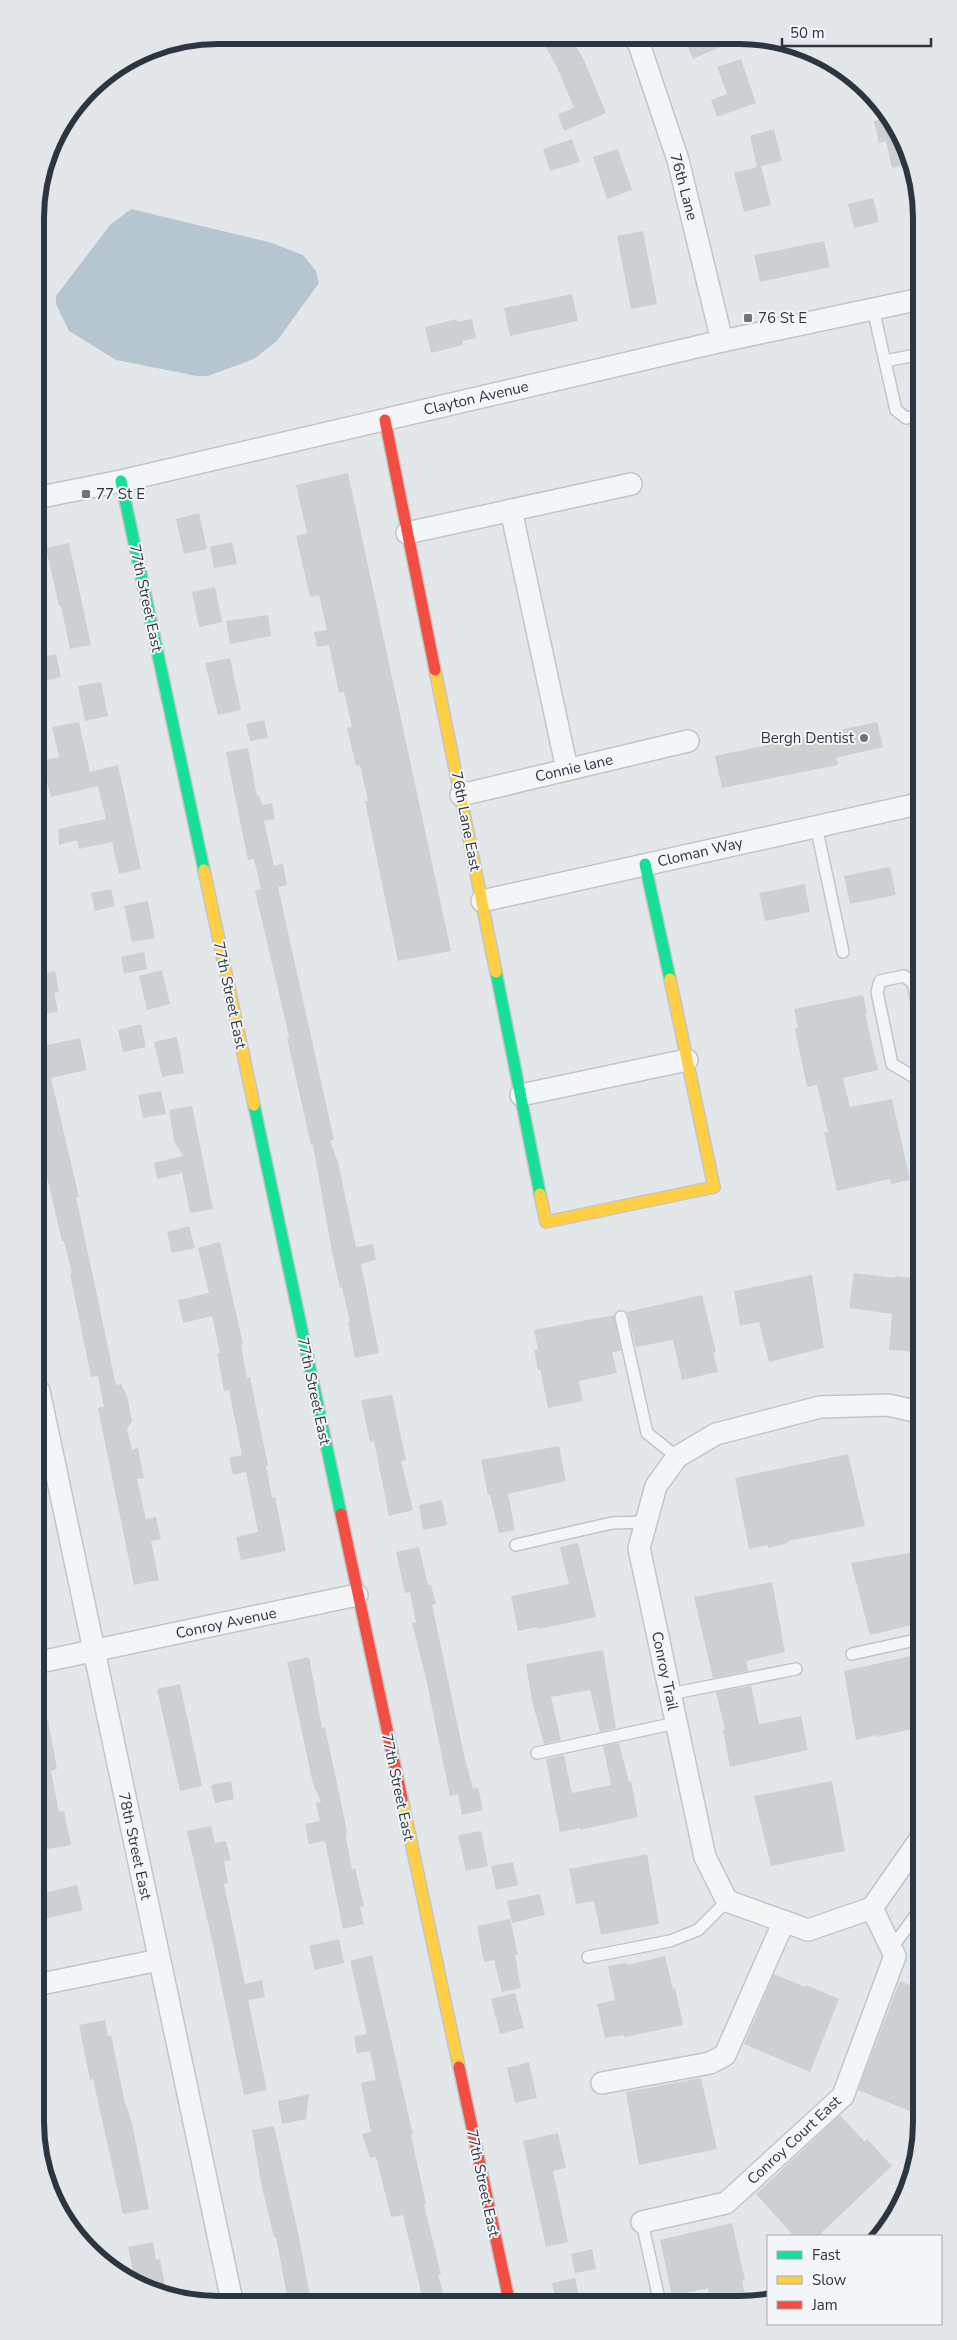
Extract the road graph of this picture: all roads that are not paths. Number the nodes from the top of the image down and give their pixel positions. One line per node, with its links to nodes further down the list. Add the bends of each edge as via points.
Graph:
1 (638, 44): 4 (street, 76th Lane, via 678,160)
2 (913, 301): 3 (street, Clayton Avenue)
3 (873, 309): 4 (street, Clayton Avenue); 6 (lane)
4 (722, 341): 8 (street, Clayton Avenue)
5 (913, 356): 6 (lane)
6 (885, 361): 7 (lane, via 896,410 906,418)
7 (913, 417)
8 (385, 420): 9 (street, Clayton Avenue); 13 (street, 76th Lane East)
9 (121, 481): 11 (street, Clayton Avenue); 32 (street, 77th Street East)
10 (631, 484): 12 (street)
11 (44, 496)
12 (511, 510): 13 (street); 15 (street)
13 (408, 532): 16 (street, 76th Lane East)
14 (688, 741): 15 (street, Connie lane)
15 (567, 769): 16 (street, Connie lane)
16 (461, 795): 20 (street, 76th Lane East)
17 (913, 805): 18 (street, Cloman Way)
18 (816, 826): 19 (street, Cloman Way); 21 (lane)
19 (645, 864): 20 (street, Cloman Way); 23 (street)
20 (482, 901): 25 (street, 76th Lane East)
21 (843, 952)
22 (913, 983): 24 (lane, via 904,976 880,981 877,992 892,1064)
23 (686, 1060): 25 (street); 25 (street, 76th Lane East, via 714,1187 546,1222)
24 (913, 1077)
25 (521, 1094)
26 (621, 1316): 29 (lane, via 647,1433)
27 (913, 1410): 29 (street, Conroy Trail, via 888,1404 820,1407 716,1434)
28 (44, 1415): 34 (street, 78th Street East)
29 (677, 1457): 30 (street, Conroy Trail, via 656,1486)
30 (646, 1522): 31 (lane, via 612,1523); 38 (street, Conroy Trail, via 639,1548)
31 (516, 1546)
32 (357, 1595): 34 (street, Conroy Avenue); 53 (street, 77th Street East)
33 (913, 1641): 35 (lane)
34 (94, 1650): 36 (street, Conroy Avenue); 48 (street, 78th Street East)
35 (852, 1654)
36 (44, 1661)
37 (796, 1669): 38 (lane)
38 (670, 1694): 39 (street, Conroy Trail)
39 (676, 1723): 40 (lane); 42 (street, Conroy Trail, via 705,1857)
40 (537, 1753)
41 (913, 1849): 43 (street)
42 (727, 1901): 45 (street); 47 (lane, via 698,1930 670,1941)
43 (872, 1908): 45 (street, via 808,1930); 46 (street, Conroy Court East)
44 (913, 1919): 46 (lane)
45 (784, 1921): 50 (street, via 725,2055 710,2063)
46 (891, 1949): 51 (street, Conroy Court East, via 895,1956 844,2096 726,2203)
47 (588, 1957)
48 (159, 1960): 49 (street); 52 (street, 78th Street East)
49 (44, 1983)
50 (602, 2083)
51 (642, 2222): 54 (lane)
52 (231, 2296)
53 (508, 2296)
54 (658, 2296)

